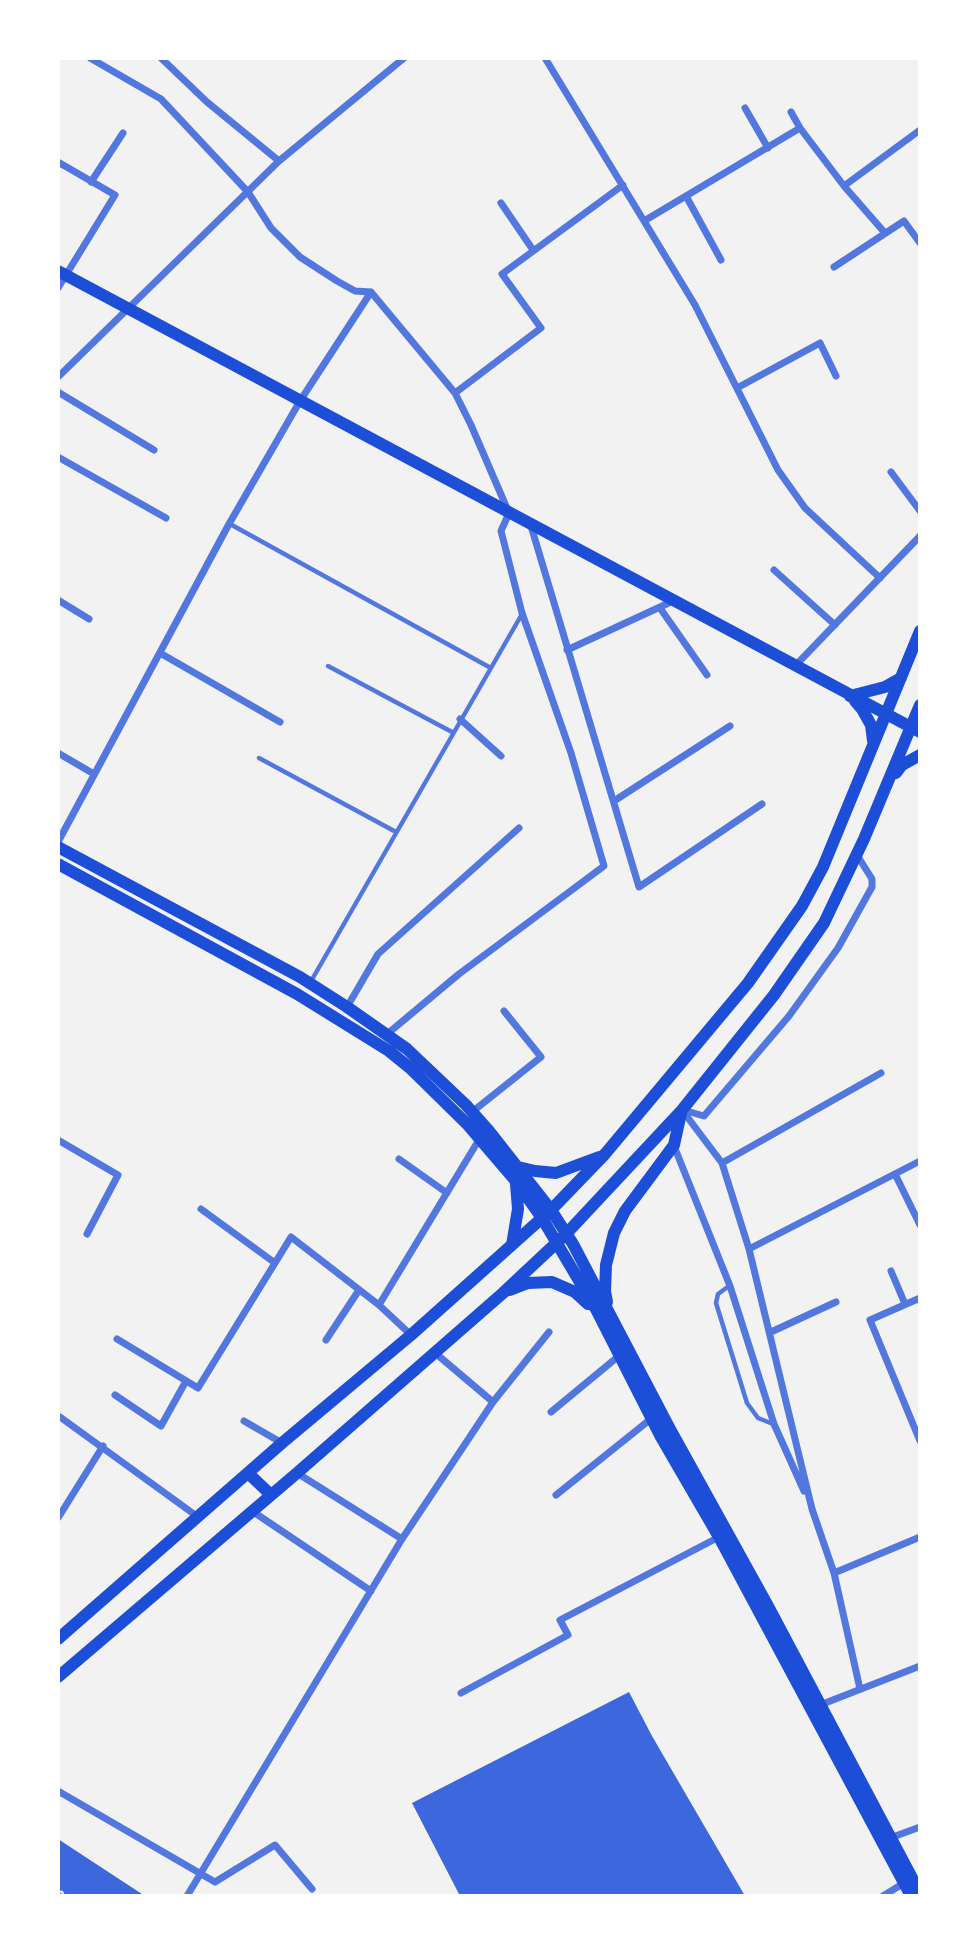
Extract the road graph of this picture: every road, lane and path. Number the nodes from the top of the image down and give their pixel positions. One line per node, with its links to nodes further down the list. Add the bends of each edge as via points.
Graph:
1 (90, 58): 16 (street, via 161,99)
2 (161, 58): 11 (street)
3 (404, 58): 11 (street)
4 (545, 58): 14 (street)
5 (745, 108): 10 (street)
6 (791, 112): 7 (street)
7 (800, 128): 10 (street); 15 (street)
8 (920, 130): 15 (street)
9 (123, 133): 13 (street)
10 (768, 148): 17 (street)
11 (279, 161): 16 (street)
12 (58, 162): 13 (street)
13 (91, 182): 25 (street, via 115,195)
14 (623, 185): 19 (street); 22 (street)
15 (844, 186): 20 (street)
16 (248, 192): 27 (street, via 271,228 300,257 355,291); 28 (street)
17 (685, 196): 19 (street); 23 (street)
18 (501, 203): 22 (street)
19 (644, 220): 31 (street)
20 (885, 233): 21 (street, via 904,221); 24 (street)
21 (920, 243)
22 (533, 250): 33 (street, via 502,274 541,328)
23 (721, 260)
24 (834, 267)
25 (62, 273): 26 (street); 28 (main road)
26 (58, 288)
27 (372, 292): 33 (street); 34 (street)
28 (129, 309): 30 (street); 34 (main road)
29 (836, 376): 31 (street, via 820,343)
30 (58, 377)
31 (737, 388): 45 (street, via 778,470 805,508)
32 (58, 392): 35 (street)
33 (455, 393): 39 (street)
34 (300, 401): 39 (main road); 41 (street)
35 (154, 450)
36 (58, 457): 40 (street)
37 (891, 472): 38 (street)
38 (920, 511)
39 (509, 513): 42 (main road); 49 (street, via 501,531)
40 (166, 518)
41 (229, 524): 55 (street); 59 (lane)
42 (531, 525): 47 (main road); 53 (street)
43 (920, 536): 45 (street)
44 (774, 570): 51 (street)
45 (880, 578): 51 (street)
46 (58, 600): 50 (street)
47 (673, 601): 48 (street); 57 (main road)
48 (660, 608): 53 (street); 60 (street)
49 (522, 613): 59 (lane); 87 (street, via 604,866)
50 (89, 619)
51 (835, 625): 57 (street)
52 (920, 631): 54 (main road)
53 (567, 650): 77 (street)
54 (912, 650): 58 (main road, via 913,660); 61 (main road)
55 (160, 653): 66 (street); 75 (street)
56 (328, 666): 69 (lane)
57 (795, 666): 62 (main road)
58 (920, 666)
59 (489, 667): 65 (lane)
60 (707, 675)
61 (901, 678): 62 (main road); 64 (main road)
62 (850, 696): 64 (main road); 70 (main road, via 871,726)
63 (920, 705): 68 (main road)
64 (885, 715): 68 (main road); 70 (main road)
65 (460, 719): 69 (lane); 73 (street)
66 (280, 722)
67 (730, 726): 77 (street)
68 (916, 730): 76 (main road)
69 (452, 732): 80 (lane)
70 (873, 744): 94 (main road, via 823,867 802,906 748,983)
71 (58, 752): 75 (street)
72 (920, 755): 76 (main road, via 902,765)
73 (502, 756)
74 (259, 758): 80 (lane)
75 (94, 774): 81 (street)
76 (891, 779): 82 (main road)
77 (614, 801): 78 (street, via 639,887)
78 (762, 804)
79 (519, 828): 85 (street, via 378,954)
80 (396, 832): 84 (lane)
81 (58, 845): 84 (main road)
82 (857, 855): 89 (main road, via 824,923); 89 (street, via 872,887 838,948 789,1016 704,1116)
83 (58, 864): 91 (main road, via 369,1038 410,1068)
84 (310, 984): 85 (main road)
85 (346, 1007): 87 (main road)
86 (504, 1011): 90 (street, via 541,1057)
87 (386, 1035): 90 (main road, via 407,1049)
88 (881, 1073): 97 (street)
89 (682, 1110): 93 (main road); 97 (street); 105 (main road)
90 (472, 1112): 98 (main road)
91 (480, 1138): 98 (main road); 100 (street)
92 (58, 1140): 104 (street, via 118,1175)
93 (674, 1145): 110 (street); 118 (main road, via 625,1210 614,1233 606,1265)
94 (605, 1154): 98 (main road, via 556,1172); 102 (main road)
95 (399, 1159): 100 (street)
96 (920, 1161): 99 (street)
97 (722, 1163): 107 (street)
98 (516, 1173): 102 (main road); 106 (main road, via 518,1209)
99 (895, 1174): 103 (street); 107 (street)
100 (447, 1193): 116 (street)
101 (201, 1209): 108 (street)
102 (547, 1214): 105 (main road); 106 (main road)
103 (920, 1225)
104 (87, 1234)
105 (562, 1238): 112 (main road); 117 (main road); 118 (main road, via 583,1261)
106 (512, 1245): 121 (main road)
107 (749, 1249): 120 (street)
108 (275, 1263): 111 (street, via 290,1237); 126 (street, via 198,1388)
109 (891, 1271): 115 (street)
110 (730, 1286): 135 (street); 135 (lane, via 718,1294 716,1303 747,1403 758,1418)
111 (359, 1290): 116 (street); 123 (street)
112 (503, 1293): 117 (main road, via 528,1283 552,1282 575,1292); 124 (main road)
113 (920, 1298): 115 (street)
114 (836, 1302): 120 (street)
115 (905, 1304): 133 (street, via 870,1320)
116 (379, 1305): 121 (street)
117 (597, 1311): 125 (main road)
118 (610, 1316): 157 (main road)
119 (549, 1332): 128 (street)
120 (771, 1332): 143 (street)
121 (411, 1335): 137 (main road)
122 (117, 1339): 126 (street)
123 (326, 1340)
124 (434, 1351): 128 (street); 140 (main road)
125 (620, 1355): 129 (street); 132 (main road)
126 (186, 1381): 127 (street, via 161,1426)
127 (115, 1395)
128 (493, 1402): 149 (street)
129 (551, 1412)
130 (920, 1416): 133 (street)
131 (60, 1417): 138 (street)
132 (652, 1418): 142 (street); 148 (main road)
133 (911, 1420): 136 (street)
134 (244, 1421): 137 (street)
135 (774, 1424): 143 (street)
136 (920, 1441)
137 (282, 1443): 139 (main road)
138 (103, 1446): 145 (street); 146 (street)
139 (248, 1473): 141 (main road); 145 (main road)
140 (297, 1473): 141 (main road); 149 (street)
141 (271, 1495): 144 (main road)
142 (556, 1495)
143 (812, 1509): 150 (street)
144 (252, 1511): 151 (street); 154 (main road)
145 (198, 1517): 152 (main road)
146 (58, 1518)
147 (920, 1536): 150 (street)
148 (719, 1537): 156 (street, via 560,1620 568,1634); 162 (main road)
149 (402, 1539): 151 (street)
150 (834, 1573): 155 (street)
151 (370, 1591): 161 (street)
152 (58, 1639)
153 (920, 1666): 155 (street)
154 (58, 1677)
155 (860, 1689): 157 (street)
156 (461, 1693)
157 (820, 1705): 160 (main road)
158 (58, 1791): 161 (street)
159 (920, 1828): 160 (street)
160 (890, 1838): 164 (main road)
161 (200, 1873): 163 (street, via 215,1882 275,1844); 165 (street)
162 (904, 1883): 166 (street); 167 (main road)
163 (312, 1889)
164 (920, 1893)
165 (187, 1896)
166 (883, 1896)
167 (911, 1896)

